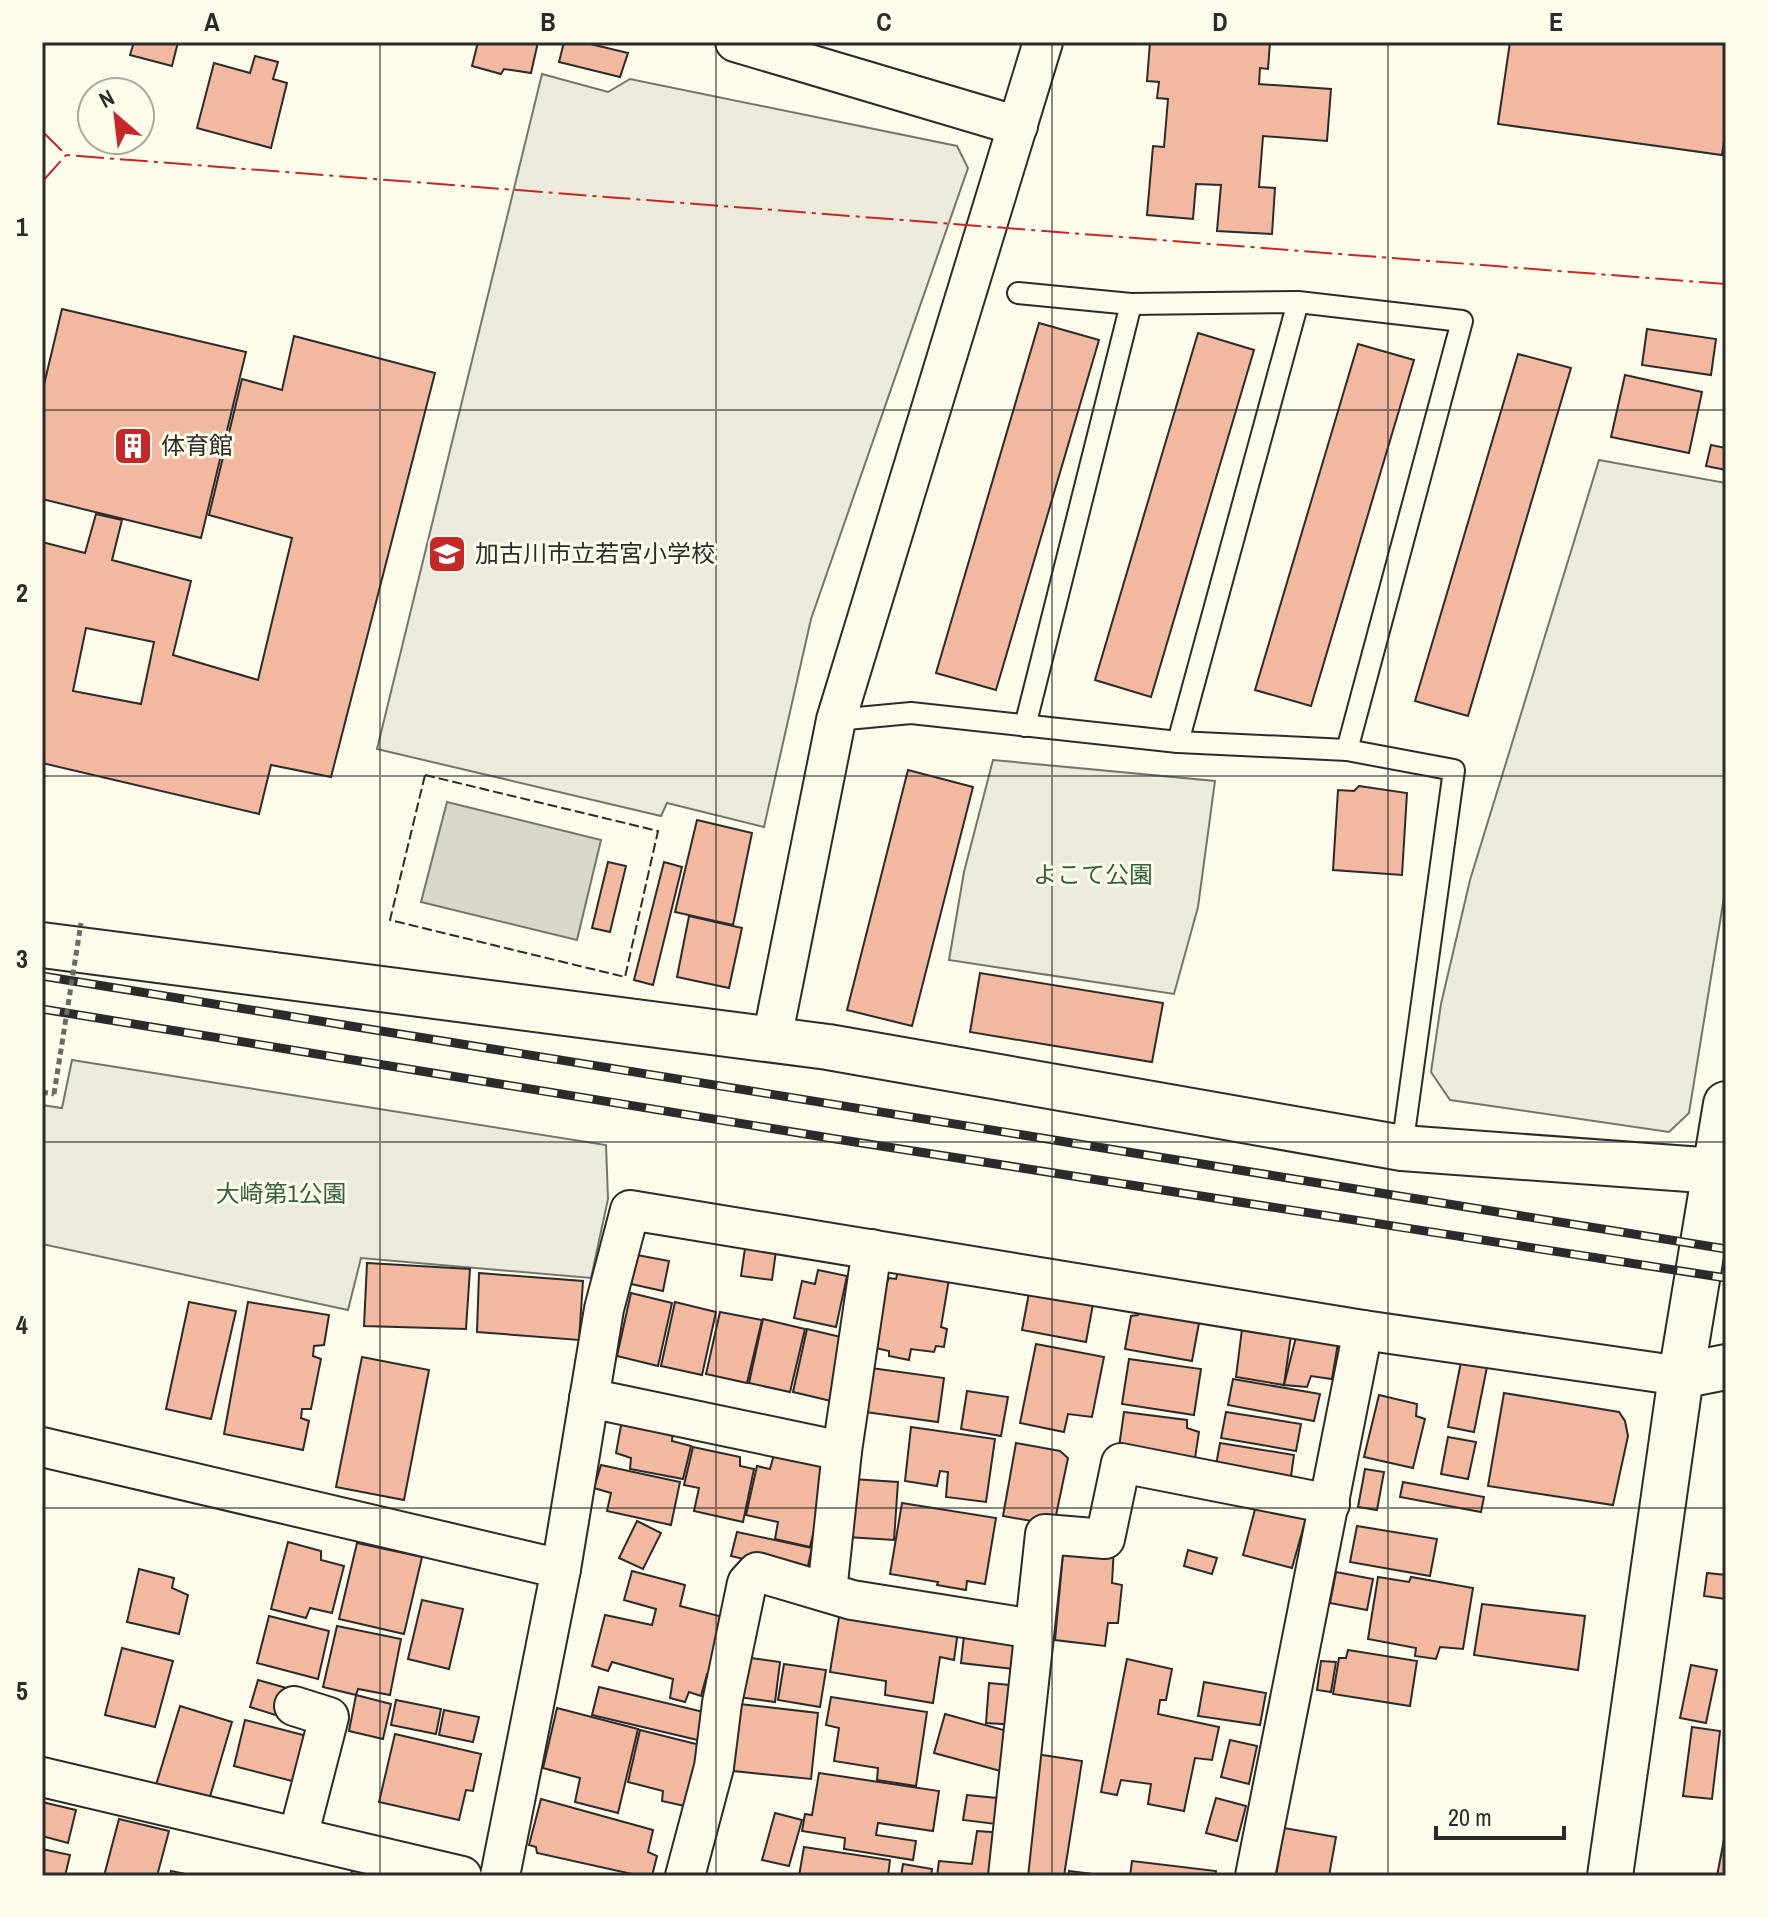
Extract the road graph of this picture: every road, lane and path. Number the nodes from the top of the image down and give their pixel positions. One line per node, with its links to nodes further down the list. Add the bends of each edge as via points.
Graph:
1 (735, 42): 3 (street)
2 (1043, 42): 3 (street)
3 (1018, 126): 7 (street)
4 (1018, 293): 6 (lane)
5 (1298, 302): 6 (lane); 9 (lane); 10 (lane, via 1462,321)
6 (1131, 304): 8 (lane)
7 (836, 720): 8 (lane, via 911,713); 13 (street)
8 (1025, 726): 9 (lane)
9 (1178, 742): 10 (lane)
10 (1347, 750): 16 (lane, via 1454,770)
11 (81, 923): 14 (path, bridge, via 54,1094)
12 (42, 945): 13 (street)
13 (772, 1039): 16 (street)
14 (42, 1092)
15 (1726, 1104): 17 (street)
16 (1402, 1148): 17 (street)
17 (1717, 1193): 21 (street)
18 (872, 1249): 19 (street); 22 (street, via 630,1210 604,1309); 24 (street)
19 (1363, 1330): 21 (street); 25 (street)
20 (1726, 1367): 21 (street)
21 (1681, 1376): 37 (street)
22 (589, 1398): 24 (street); 26 (street)
23 (42, 1447): 26 (street)
24 (842, 1451): 27 (street)
25 (1330, 1504): 28 (street, via 1121,1463 1105,1539 1045,1534); 36 (street)
26 (561, 1569): 33 (street)
27 (827, 1592): 28 (street); 34 (street, via 757,1572 747,1583 714,1767)
28 (1033, 1629): 35 (street)
29 (294, 1706): 31 (street, via 329,1717)
30 (42, 1777): 31 (street)
31 (298, 1837): 32 (street)
32 (462, 1876)
33 (500, 1876)
34 (685, 1876)
35 (1008, 1876)
36 (1255, 1876)
37 (1610, 1876)

